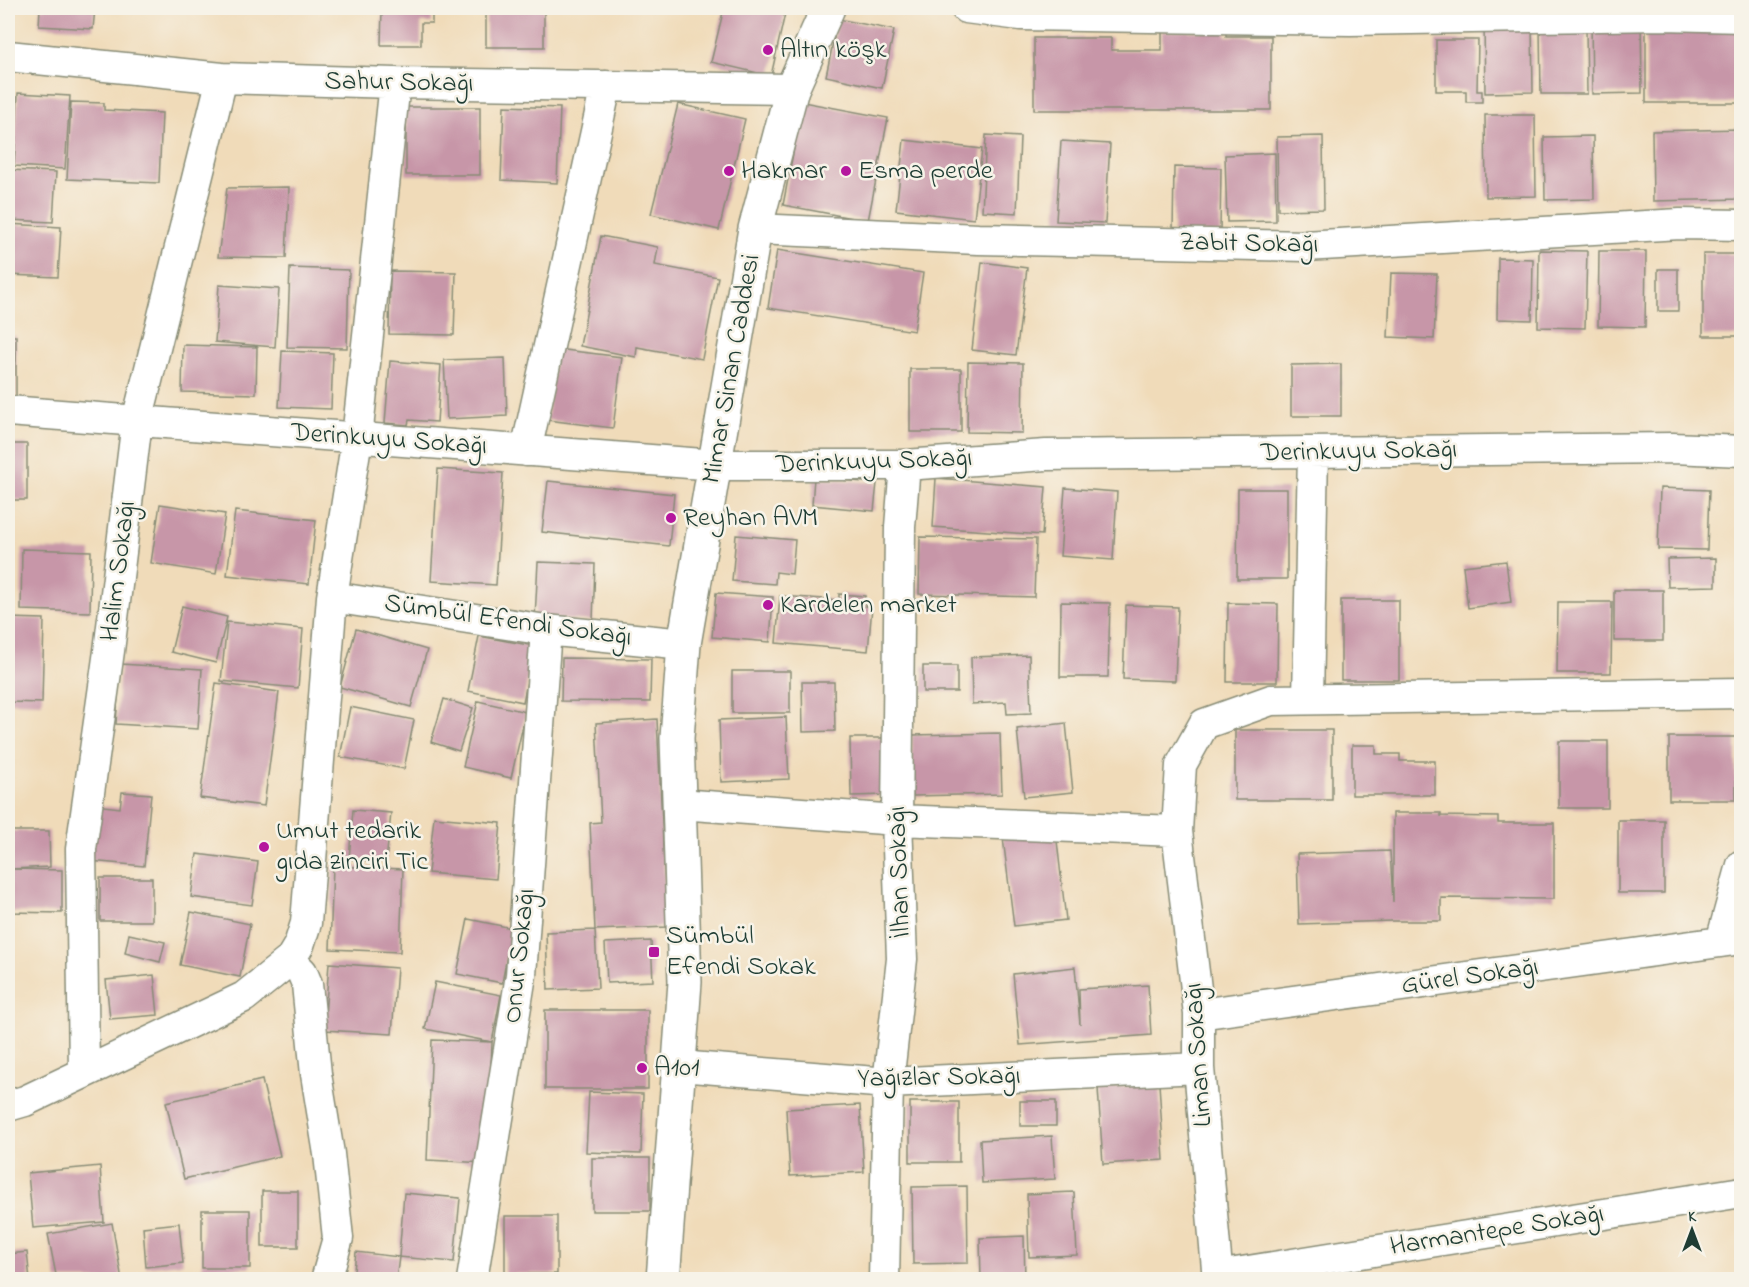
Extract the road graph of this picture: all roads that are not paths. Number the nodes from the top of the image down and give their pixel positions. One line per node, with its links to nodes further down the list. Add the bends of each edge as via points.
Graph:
1 (828, 8): 8 (street, Mimar Sinan Caddesi)
2 (966, 8): 3 (street, via 1020,15 1350,20)
3 (1742, 17)
4 (8, 56): 5 (street, Sahur Sokağı)
5 (222, 78): 6 (street, Sahur Sokağı); 12 (street, Halim Sokağı)
6 (395, 83): 7 (street, Sahur Sokağı); 13 (street)
7 (606, 86): 8 (street, Sahur Sokağı); 14 (street)
8 (792, 89): 10 (street, Mimar Sinan Caddesi)
9 (1742, 225): 10 (street, Zabit Sokağı, via 1680,224 1305,246 978,239)
10 (755, 229): 17 (street, Mimar Sinan Caddesi)
11 (8, 411): 12 (street, Derinkuyu Sokağı)
12 (137, 421): 13 (street, Derinkuyu Sokağı); 33 (street, Halim Sokağı, via 81,849)
13 (357, 438): 14 (street, Derinkuyu Sokağı); 19 (street)
14 (526, 451): 17 (street, Derinkuyu Sokağı)
15 (1742, 451): 16 (street, Derinkuyu Sokağı, via 1661,448)
16 (1312, 452): 18 (street, Derinkuyu Sokağı, via 1046,455); 23 (street)
17 (716, 465): 18 (street, Derinkuyu Sokağı); 21 (street, Mimar Sinan Caddesi)
18 (905, 465): 25 (street, İlhan Sokağı, via 900,526)
19 (332, 597): 20 (street, Sümbül Efendi Sokağı); 29 (street, via 306,923)
20 (546, 630): 21 (street, Sümbül Efendi Sokağı); 39 (street, Onur Sokağı, via 521,975)
21 (684, 644): 24 (street, Mimar Sinan Caddesi, via 677,738)
22 (1742, 693): 23 (street, Liman Sokağı)
23 (1308, 699): 26 (street, Liman Sokağı, via 1271,700 1204,724 1181,765)
24 (679, 804): 25 (street); 31 (street, Mimar Sinan Caddesi, via 685,982)
25 (897, 820): 26 (street); 34 (street, İlhan Sokağı, via 902,959)
26 (1177, 831): 30 (street, Liman Sokağı)
27 (1742, 865): 28 (street)
28 (1731, 940): 30 (street, Gürel Sokağı)
29 (290, 960): 33 (street, via 244,997); 38 (street, via 307,984 329,1154 338,1238)
30 (1199, 1014): 32 (street, Liman Sokağı)
31 (679, 1066): 34 (street, Yağızlar Sokağı); 40 (street, Mimar Sinan Caddesi)
32 (1199, 1068): 34 (street, Yağızlar Sokağı); 37 (street, Liman Sokağı)
33 (84, 1072): 35 (street)
34 (888, 1083): 41 (street, İlhan Sokağı)
35 (8, 1106)
36 (1742, 1192): 37 (street, Harmantepe Sokağı)
37 (1218, 1278)
38 (326, 1280)
39 (472, 1280)
40 (663, 1280)
41 (884, 1280)

